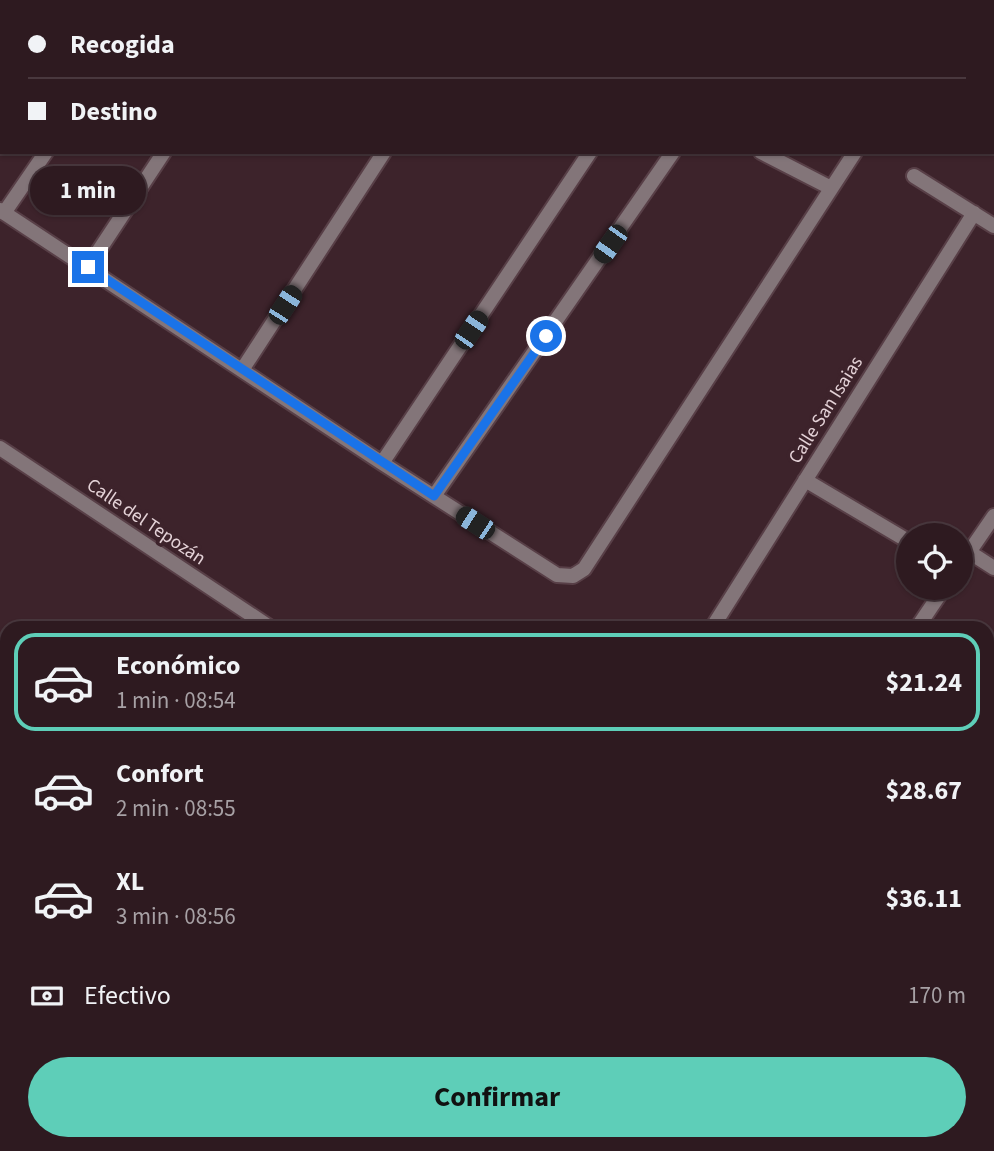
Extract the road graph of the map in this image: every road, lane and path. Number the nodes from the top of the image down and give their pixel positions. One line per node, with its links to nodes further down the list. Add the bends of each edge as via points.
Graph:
1 (45, 154): 10 (street)
2 (163, 154): 13 (street)
3 (383, 154): 14 (street)
4 (589, 154): 16 (street)
5 (672, 154): 18 (street)
6 (765, 154): 9 (street)
7 (854, 154): 9 (street)
8 (915, 176): 11 (street)
9 (831, 188): 18 (street, via 584,569 573,576 557,575)
10 (2, 211): 13 (street)
11 (974, 213): 12 (street); 17 (street, Calle San Isaias)
12 (994, 226)
13 (88, 267): 14 (street)
14 (242, 370): 16 (street)
15 (0, 448): 25 (street, Calle del Tepozán)
16 (382, 463): 18 (street)
17 (805, 480): 20 (street); 26 (street, Calle San Isaias)
18 (434, 496)
19 (994, 516): 21 (street)
20 (896, 534)
21 (973, 546)
22 (973, 561): 23 (street)
23 (994, 568)
24 (936, 600): 27 (street)
25 (260, 621)
26 (716, 621)
27 (922, 621)

